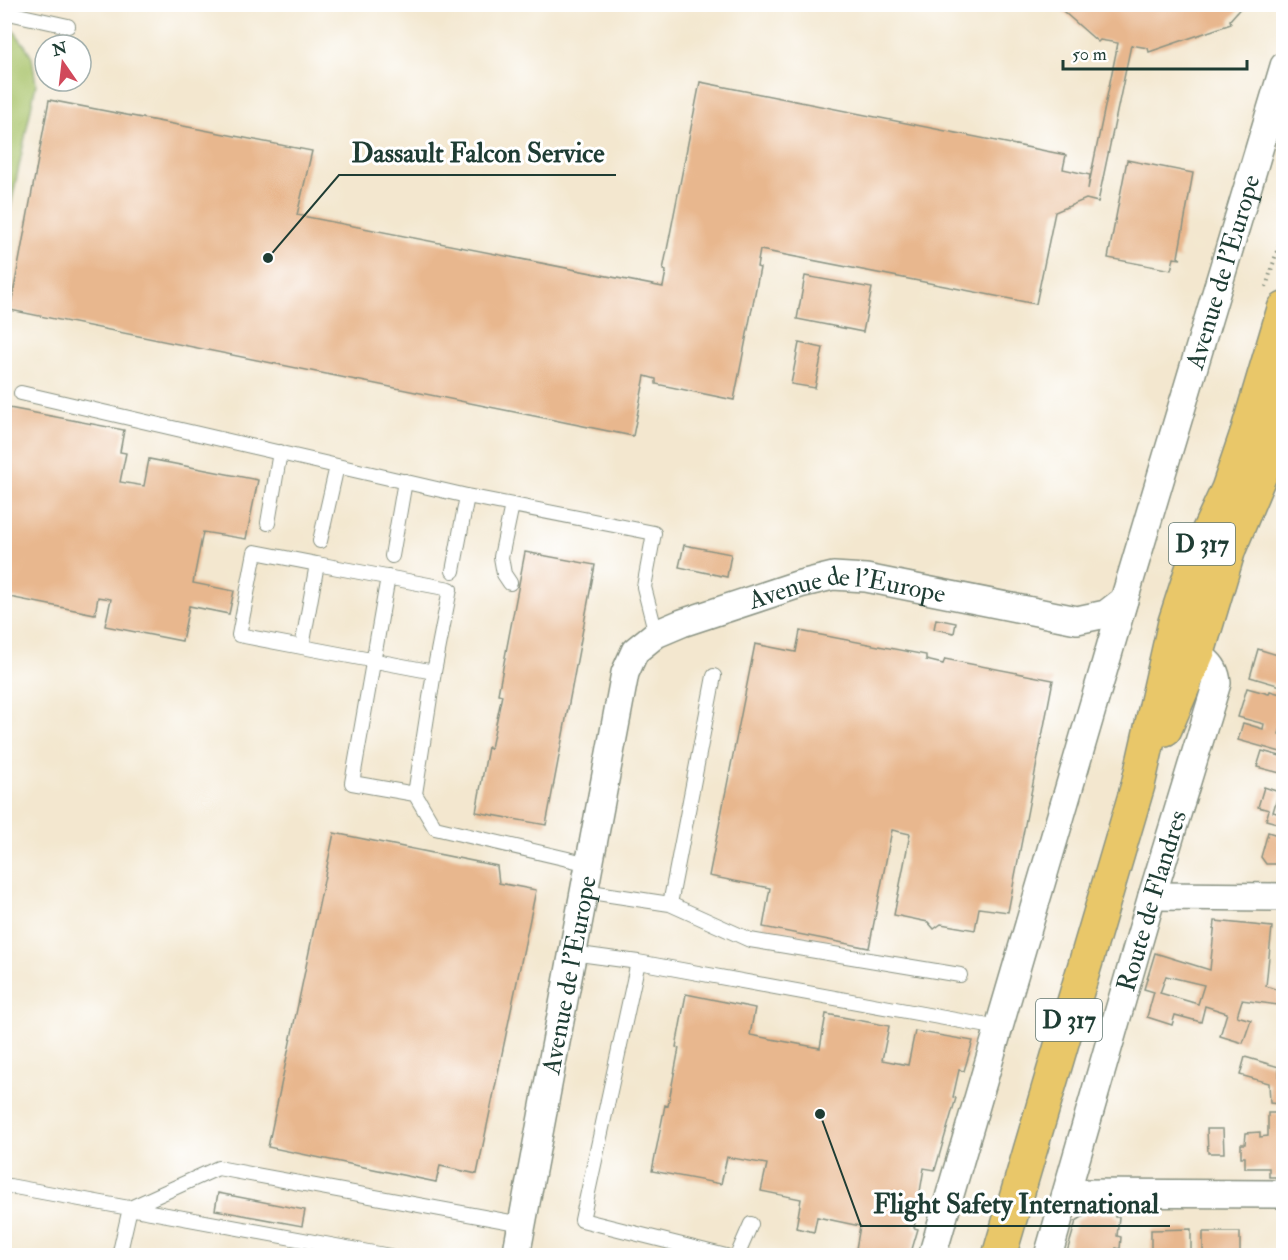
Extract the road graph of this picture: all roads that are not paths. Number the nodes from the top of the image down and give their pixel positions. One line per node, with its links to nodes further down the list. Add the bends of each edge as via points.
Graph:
1 (4, 12): 2 (lane)
2 (68, 26)
3 (1284, 66): 19 (street, Avenue de l'Europe)
4 (1284, 309): 22 (main road, Route de Flandres / D 317, via 1228,489 1195,560)
5 (21, 393): 7 (lane)
6 (1284, 400): 22 (main road, Route de Flandres / D 317, via 1265,463)
7 (280, 452): 8 (lane); 12 (lane)
8 (337, 465): 9 (lane); 13 (lane)
9 (405, 481): 10 (lane); 14 (lane)
10 (467, 496): 11 (lane); 16 (lane)
11 (512, 505): 18 (lane, via 501,556); 20 (lane, via 654,533 644,587)
12 (268, 523)
13 (320, 540)
14 (392, 556)
15 (317, 564): 17 (lane); 21 (lane); 21 (lane, via 255,552 239,635)
16 (453, 571)
17 (388, 577): 23 (lane); 24 (lane, via 450,589)
18 (510, 583)
19 (1124, 600): 20 (street, Avenue de l'Europe, via 1106,614 1077,620 866,578 833,576); 35 (street)
20 (656, 634): 27 (street, Avenue de l'Europe, via 635,651 625,673)
21 (302, 646): 23 (lane)
22 (1182, 651): 29 (street, Route de Flandres, via 1212,666 1217,684); 48 (main road, Route de Flandres / D 317, via 1138,785)
23 (373, 660): 24 (lane); 26 (lane, via 352,783)
24 (434, 672): 26 (lane)
25 (714, 676): 31 (lane)
26 (415, 794): 27 (lane, via 435,828)
27 (589, 864): 28 (street, Avenue de l'Europe)
28 (584, 891): 31 (lane); 32 (street, Avenue de l'Europe)
29 (1152, 896): 30 (street); 37 (street, Route de Flandres)
30 (1284, 897)
31 (670, 904): 34 (lane, via 750,940)
32 (572, 953): 33 (lane); 40 (street, Avenue de l'Europe)
33 (638, 962): 35 (lane); 45 (lane, via 582,1220)
34 (960, 975)
35 (999, 1028): 47 (street)
36 (4, 1185): 39 (lane)
37 (1067, 1193): 38 (street); 49 (street, Route de Flandres)
38 (1284, 1194)
39 (130, 1208): 40 (lane, via 218,1168); 42 (lane); 43 (lane)
40 (522, 1224): 44 (street, Avenue de l'Europe)
41 (751, 1224): 46 (lane)
42 (119, 1256)
43 (390, 1256)
44 (516, 1256)
45 (726, 1256)
46 (737, 1256)
47 (932, 1256)
48 (999, 1256)
49 (1048, 1256)

